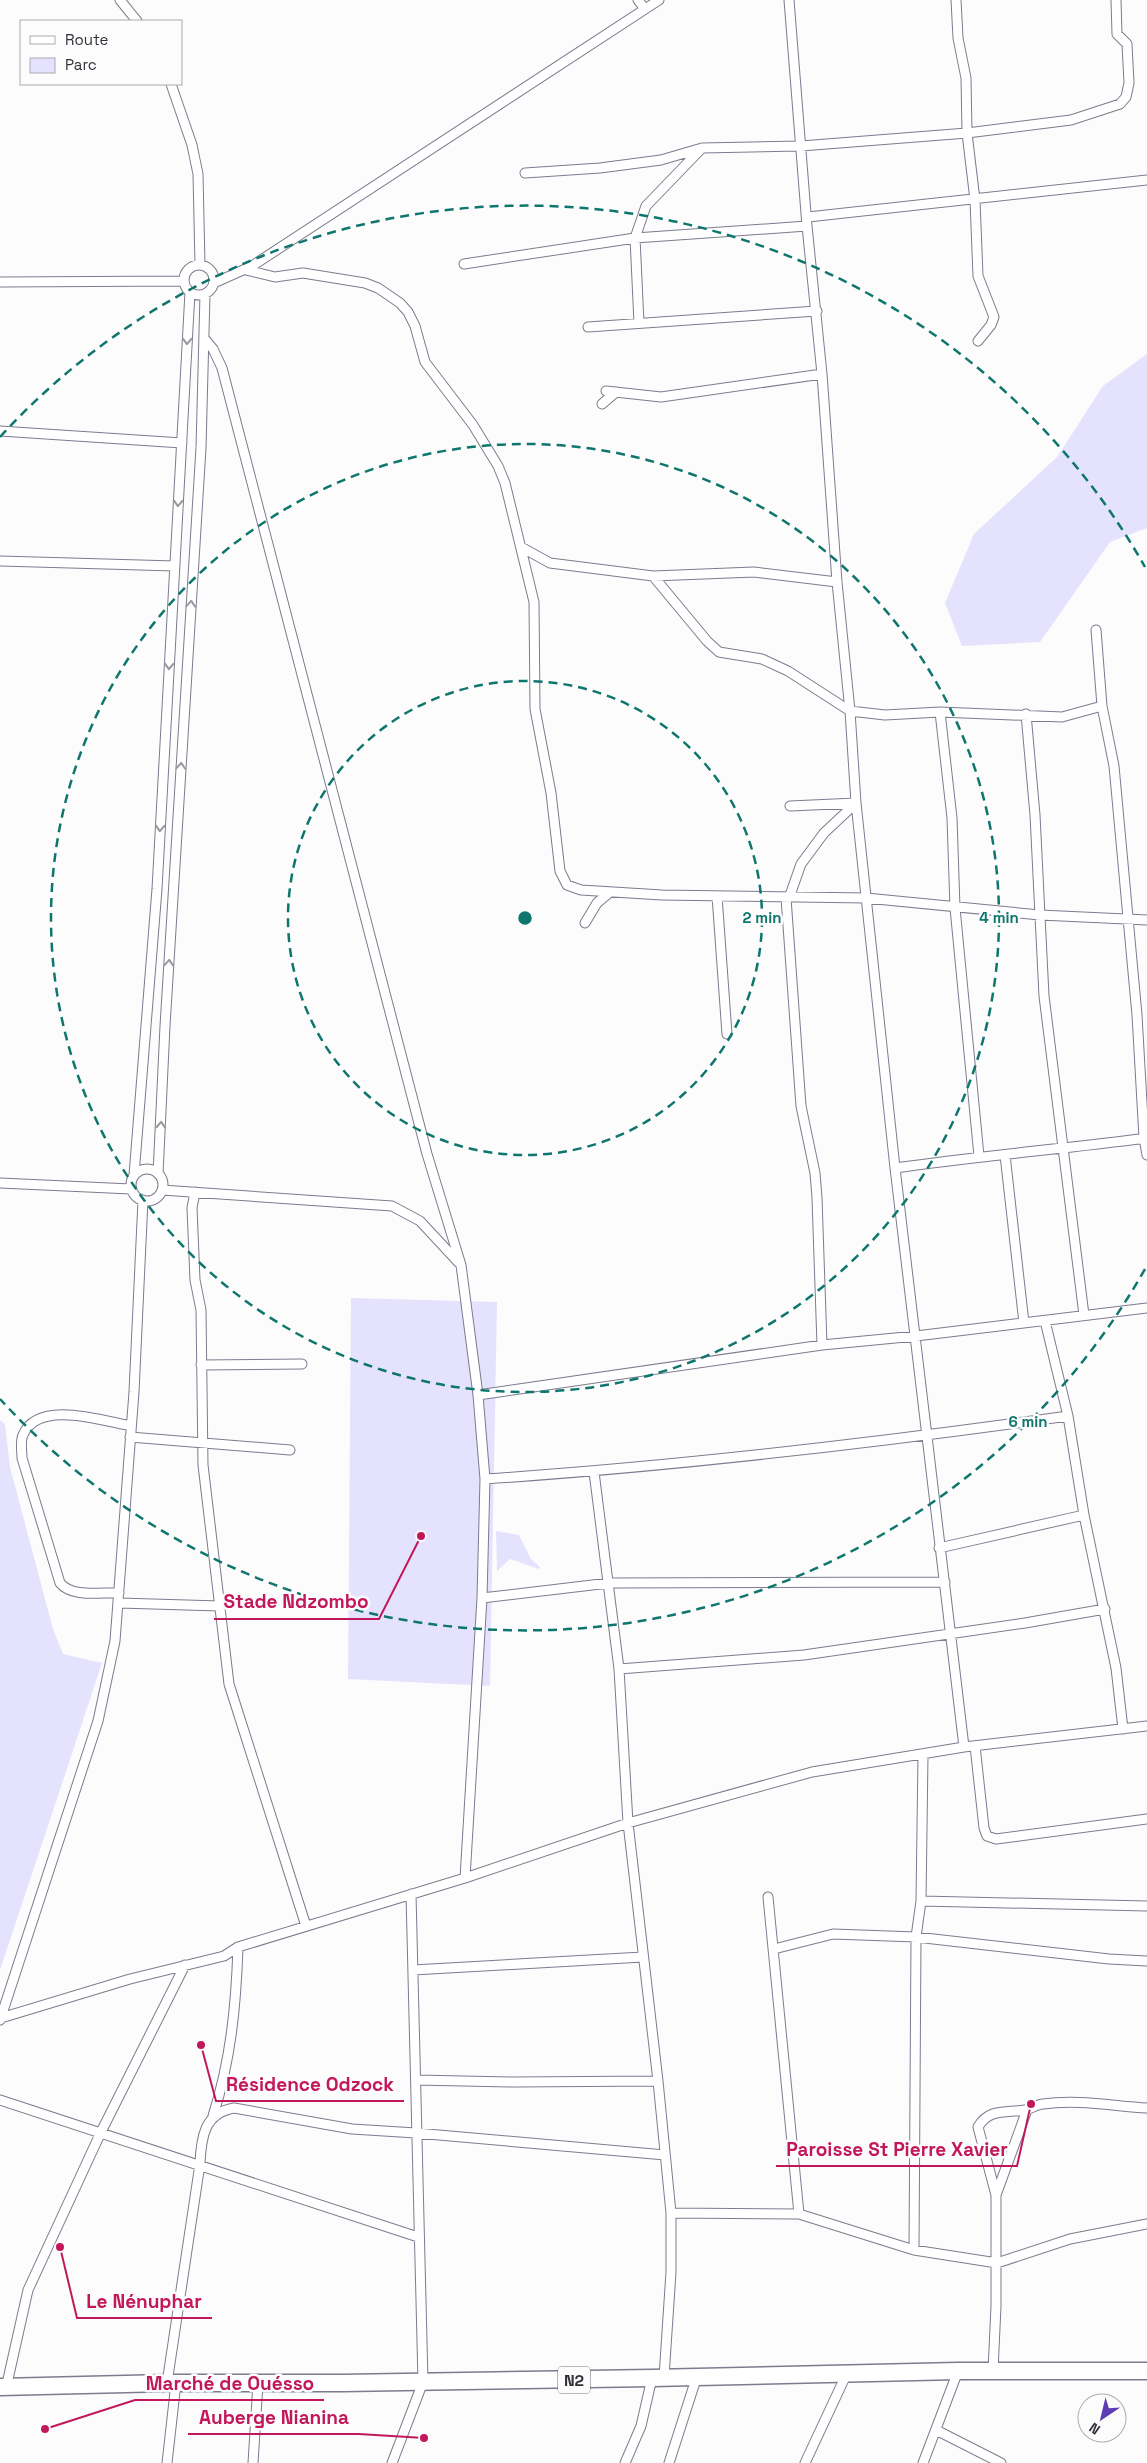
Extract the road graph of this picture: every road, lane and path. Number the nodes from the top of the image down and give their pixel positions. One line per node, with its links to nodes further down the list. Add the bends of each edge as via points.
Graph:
1 (120, 0): 8 (street)
2 (638, 0): 7 (street)
3 (659, 0): 7 (street)
4 (788, 0): 11 (street)
5 (956, 0): 10 (street, via 958,38 966,78)
6 (1116, 0): 10 (street, via 1117,34 1127,44 1129,65 1126,97 1120,104 1071,120)
7 (645, 9): 20 (street)
8 (135, 20)
9 (170, 85): 19 (street, via 192,145 198,174)
10 (967, 133): 11 (street); 15 (street)
11 (801, 146): 12 (street); 16 (street)
12 (702, 148): 13 (street, via 661,160); 17 (street, via 646,206)
13 (525, 174)
14 (1147, 180): 15 (street)
15 (976, 200): 16 (street); 30 (street, via 978,276 994,317)
16 (807, 222): 17 (street); 26 (street)
17 (635, 238): 18 (street); 27 (street)
18 (464, 264)
19 (200, 265): 21 (street, via 188,270); 23 (street, via 209,269)
20 (246, 270): 23 (street); 35 (street, via 275,278 303,273 365,283 400,303 415,326 425,362 473,426 498,466)
21 (184, 281): 22 (street); 24 (street)
22 (0, 282)
23 (214, 283): 25 (street)
24 (190, 292): 25 (street); 34 (street, one-way to 34)
25 (205, 294): 29 (street)
26 (817, 311): 27 (street); 31 (street)
27 (639, 323): 28 (street)
28 (588, 327)
29 (204, 338): 63 (street, one-way to 29, via 201,448); 70 (street, via 222,368 420,1125)
30 (978, 341)
31 (822, 374): 32 (street, via 661,397 611,392); 39 (street)
32 (602, 404)
33 (0, 431): 34 (street)
34 (182, 444): 37 (street, one-way to 37)
35 (521, 547): 38 (street, via 550,563); 47 (street, via 535,608 534,709 560,871 568,885 574,888)
36 (0, 561): 37 (street)
37 (174, 566): 64 (street, one-way to 64, via 157,889)
38 (653, 576): 39 (street, via 754,572); 42 (street, via 719,652 762,659 788,671)
39 (837, 582): 42 (street)
40 (1096, 630): 41 (street)
41 (1102, 706): 44 (street, via 1062,717); 53 (street, via 1114,766)
42 (850, 711): 43 (street, via 885,715); 45 (street)
43 (940, 712): 44 (street); 51 (street, via 952,818)
44 (1026, 714): 52 (street)
45 (856, 803): 46 (street); 49 (street, via 824,833 801,864); 50 (street)
46 (790, 806)
47 (610, 892): 48 (street); 55 (street, via 597,903)
48 (717, 896): 49 (street); 56 (street)
49 (787, 898): 50 (street); 76 (street, via 801,1106 817,1198)
50 (866, 898): 51 (street); 62 (street)
51 (955, 908): 52 (street); 61 (street)
52 (1040, 915): 53 (street); 58 (street, via 1044,996)
53 (1128, 920): 54 (street); 57 (street)
54 (1147, 920)
55 (585, 923)
56 (727, 1034)
57 (1145, 1138): 58 (street); 60 (street)
58 (1064, 1149): 59 (street); 72 (street)
59 (1005, 1155): 61 (street); 74 (street)
60 (1147, 1155)
61 (979, 1156): 62 (street)
62 (895, 1168): 75 (street)
63 (158, 1174): 64 (street, via 146,1169); 67 (street)
64 (134, 1175): 66 (street)
65 (0, 1183): 66 (street)
66 (131, 1188): 69 (street)
67 (162, 1190): 68 (street); 69 (street, via 151,1200)
68 (194, 1192): 70 (street, via 392,1206 420,1221); 78 (street, via 192,1208)
69 (143, 1200): 81 (street)
70 (461, 1266): 79 (street)
71 (1147, 1308): 72 (street)
72 (1084, 1315): 73 (street)
73 (1045, 1321): 74 (street); 80 (street)
74 (1024, 1323): 75 (street)
75 (916, 1336): 76 (street); 82 (street)
76 (822, 1345): 79 (street)
77 (302, 1364): 78 (street)
78 (201, 1365): 84 (street)
79 (478, 1395): 87 (street)
80 (1068, 1416): 82 (street); 88 (street)
81 (131, 1426): 83 (street); 92 (street, via 50,1414 29,1427 23,1435 22,1446 22,1458 60,1583 65,1590 73,1592)
82 (927, 1436): 86 (street); 89 (street)
83 (130, 1437): 84 (street); 92 (street)
84 (203, 1442): 85 (street); 95 (street)
85 (290, 1450)
86 (594, 1472): 87 (street); 91 (street)
87 (485, 1479): 93 (street)
88 (1084, 1515): 89 (street); 96 (street)
89 (939, 1548): 90 (street)
90 (945, 1582): 91 (street); 97 (street)
91 (609, 1583): 93 (street); 98 (street)
92 (119, 1592): 94 (street)
93 (482, 1598): 106 (street)
94 (119, 1603): 95 (street); 119 (street, via 115,1641 98,1721)
95 (220, 1606): 111 (street, via 233,1700)
96 (1105, 1610): 97 (street); 100 (street)
97 (951, 1634): 98 (street, via 804,1655); 102 (street)
98 (619, 1669): 105 (street)
99 (1147, 1726): 100 (street)
100 (1124, 1729): 101 (street)
101 (975, 1746): 102 (street); 104 (street, via 987,1836 996,1839)
102 (964, 1747): 103 (street)
103 (924, 1755): 105 (street, via 812,1772); 109 (street)
104 (1147, 1819)
105 (628, 1823): 106 (street); 115 (street)
106 (465, 1878): 107 (street)
107 (411, 1894): 111 (street); 118 (street)
108 (768, 1897): 114 (street)
109 (922, 1901): 110 (street); 112 (street)
110 (1147, 1906)
111 (306, 1926): 113 (street)
112 (916, 1938): 114 (street, via 833,1934); 116 (street); 135 (street)
113 (238, 1947): 117 (street, via 224,1956); 125 (street, via 235,2016)
114 (774, 1948): 132 (street)
115 (643, 1957): 118 (street); 121 (street)
116 (1147, 1961)
117 (185, 1966): 119 (street, via 130,1979); 126 (street)
118 (413, 1970): 120 (street)
119 (0, 2019)
120 (416, 2080): 121 (street); 127 (street)
121 (658, 2082): 128 (street)
122 (0, 2100): 126 (street)
123 (1147, 2108): 124 (street, via 1045,2103)
124 (1027, 2110): 130 (street); 130 (street, via 988,2115 978,2128)
125 (213, 2116): 127 (street, via 234,2108 352,2129); 129 (street, via 201,2143)
126 (100, 2132): 129 (street); 146 (street, via 28,2290)
127 (416, 2132): 128 (street); 134 (street)
128 (665, 2155): 131 (street)
129 (200, 2164): 134 (street); 144 (street)
130 (996, 2195): 136 (street)
131 (671, 2213): 132 (street); 142 (street, via 671,2272)
132 (799, 2214): 135 (street)
133 (1147, 2224): 136 (street, via 1070,2240)
134 (418, 2237): 143 (street)
135 (914, 2250): 136 (street)
136 (996, 2263): 138 (street)
137 (958, 2371): 138 (highway, N2); 140 (highway, N2); 147 (street)
138 (993, 2371): 139 (highway, N2)
139 (1147, 2371)
140 (848, 2372): 141 (highway, N2); 153 (street)
141 (698, 2376): 142 (highway, N2); 152 (street)
142 (658, 2378): 143 (highway, N2); 151 (street)
143 (423, 2382): 145 (highway, N2); 150 (street)
144 (172, 2383): 145 (highway, N2); 146 (highway, N2); 148 (street)
145 (258, 2383): 149 (street)
146 (3, 2387)
147 (936, 2430): 154 (street); 155 (street)
148 (167, 2463)
149 (253, 2463)
150 (392, 2463)
151 (625, 2463)
152 (669, 2463)
153 (805, 2463)
154 (923, 2463)
155 (1001, 2463)

